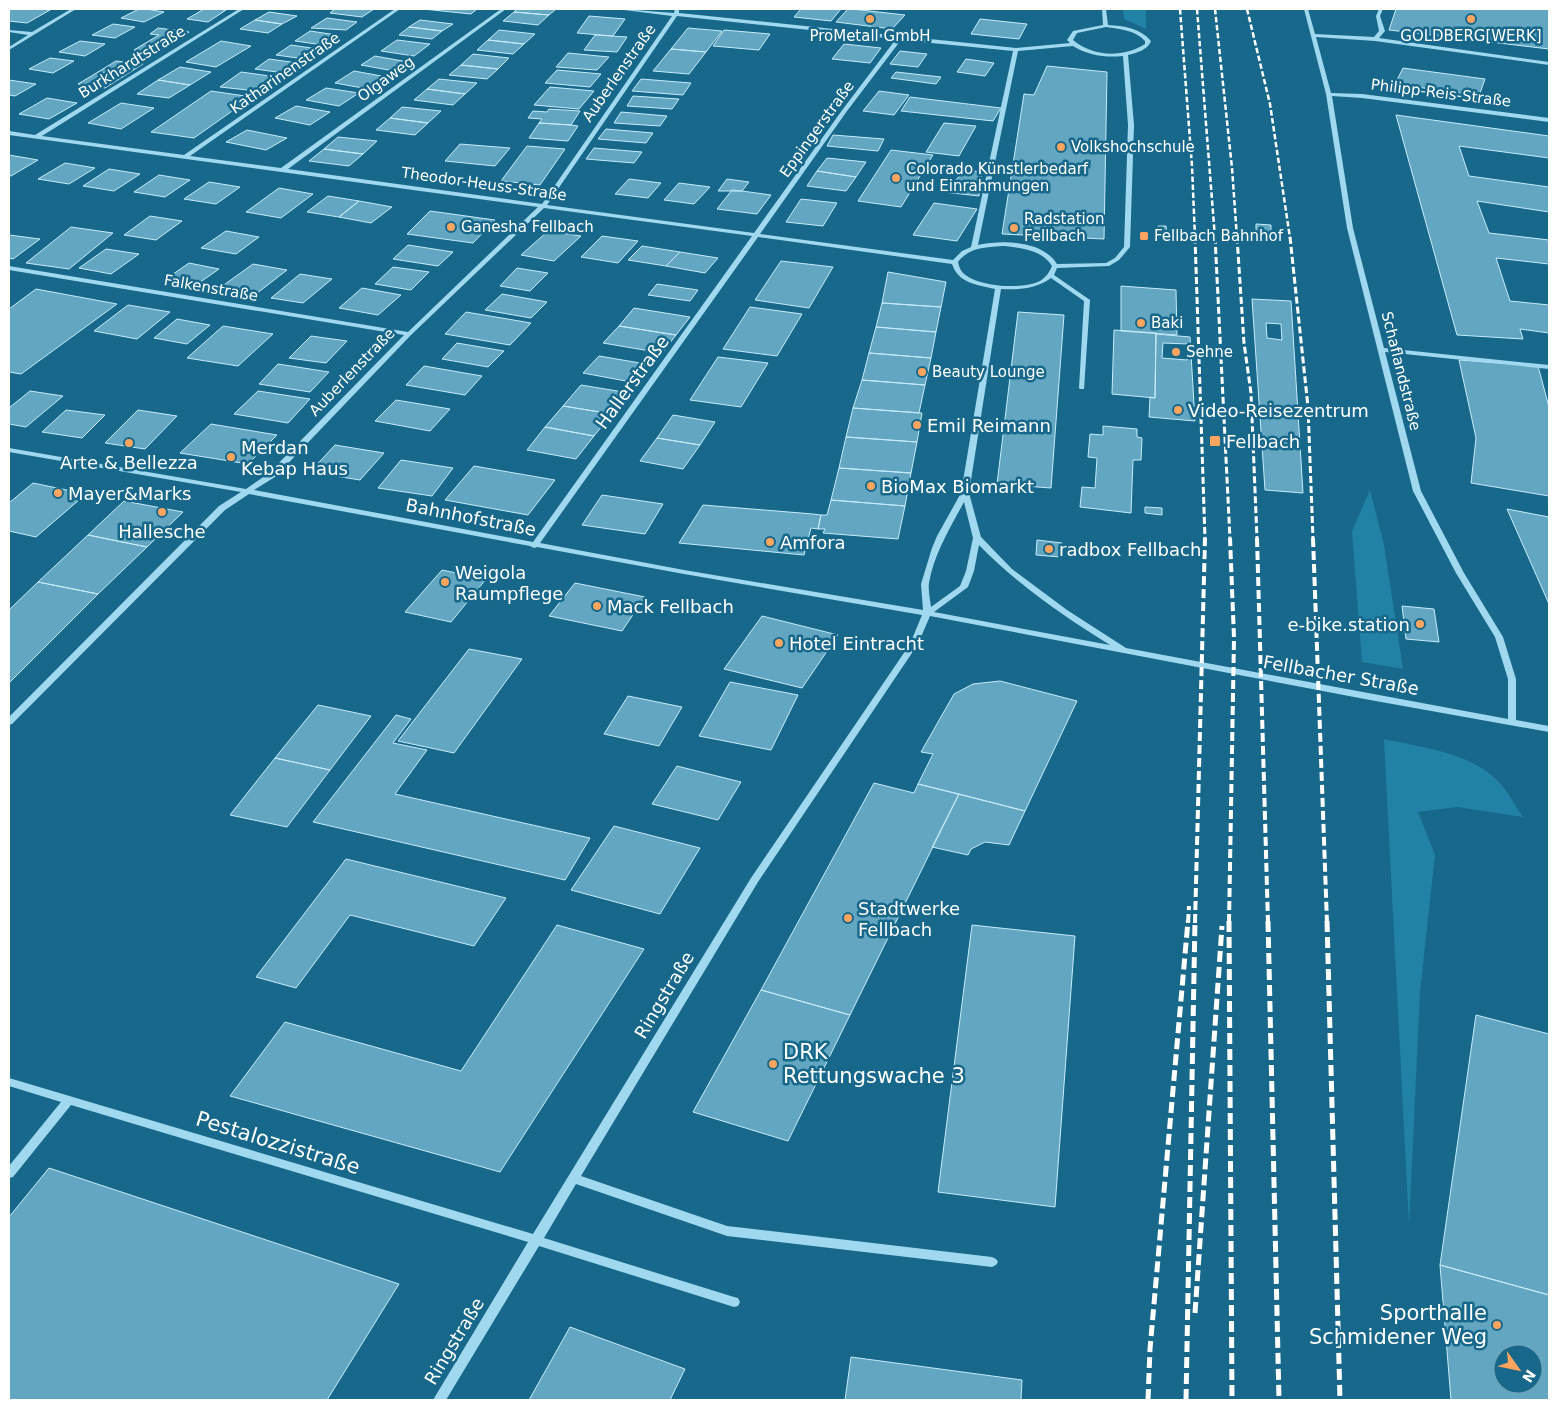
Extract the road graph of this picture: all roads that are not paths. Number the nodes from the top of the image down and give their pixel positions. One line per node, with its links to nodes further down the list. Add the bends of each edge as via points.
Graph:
1 (74, 9): 12 (street)
2 (242, 9): 24 (street, Burkhardtstraße)
3 (398, 9): 25 (street, Katharinenstraße)
4 (504, 9): 26 (street, Olgaweg)
5 (624, 9): 9 (street)
6 (1104, 9): 10 (street)
7 (1306, 9): 13 (street, Schaflandstraße)
8 (1381, 9): 15 (street, via 1378,16 1382,31)
9 (677, 11): 14 (street); 27 (street, Auberlenstraße)
10 (1106, 26): 16 (street, via 1075,32 1070,40); 19 (street, via 1129,29 1148,40 1142,48)
11 (9, 31): 12 (street)
12 (33, 34): 17 (street)
13 (1313, 35): 15 (street); 21 (street, Schaflandstraße)
14 (899, 39): 18 (street); 28 (street, Eppingerstraße)
15 (1375, 39): 20 (street)
16 (1074, 44): 18 (street); 19 (street, via 1090,51)
17 (9, 49)
18 (1016, 50): 29 (street)
19 (1125, 53): 31 (street, via 1131,124 1127,247 1107,265)
20 (1549, 63)
21 (1329, 94): 22 (street, Philipp-Reis-Straße); 36 (street, Schaflandstraße, via 1350,228)
22 (1549, 120)
23 (9, 133): 24 (street, Theodor-Heuss-Straße)
24 (36, 137): 25 (street, Theodor-Heuss-Straße)
25 (185, 157): 26 (street, Theodor-Heuss-Straße)
26 (283, 170): 27 (street, Theodor-Heuss-Straße)
27 (544, 205): 28 (street, Theodor-Heuss-Straße); 35 (street, Auberlenstraße)
28 (756, 235): 30 (street, Theodor-Heuss-Straße); 43 (street, Hallerstraße)
29 (974, 248): 30 (street, via 964,252); 31 (street, via 1020,246 1046,255)
30 (955, 262): 34 (street, via 958,272 966,278)
31 (1055, 266): 33 (street)
32 (9, 268): 35 (street, Falkenstraße)
33 (1052, 276): 34 (street, via 1029,286); 38 (street, via 1087,300)
34 (998, 288): 41 (street)
35 (409, 334): 40 (street, Auberlenstraße, via 272,475)
36 (1381, 350): 37 (street); 47 (street, Schaflandstraße, via 1417,490 1460,573 1499,637 1512,679)
37 (1549, 367)
38 (1082, 388)
39 (9, 450): 40 (street, Bahnhofstraße)
40 (246, 491): 43 (street, Bahnhofstraße); 46 (street, Auberlenstraße, via 222,508)
41 (965, 493): 42 (street); 44 (street, via 941,536 925,584)
42 (977, 538): 44 (street, via 964,588); 45 (street, Fellbacher Straße, via 1015,574 1063,612)
43 (534, 546): 44 (street, Bahnhofstraße)
44 (927, 613): 45 (street, Fellbacher Straße); 52 (street, Ringstraße, via 906,658 754,880)
45 (1126, 651): 47 (street, Fellbacher Straße)
46 (9, 722)
47 (1512, 722): 48 (street, Fellbacher Straße)
48 (1549, 728)
49 (9, 1082): 50 (street, Pestalozzistraße)
50 (69, 1100): 51 (street); 53 (street, Pestalozzistraße)
51 (9, 1174)
52 (573, 1178): 53 (street, Ringstraße); 54 (street, via 728,1231)
53 (536, 1240): 55 (street, Pestalozzistraße); 56 (street, Ringstraße)
54 (992, 1262)
55 (734, 1302)
56 (439, 1400)

